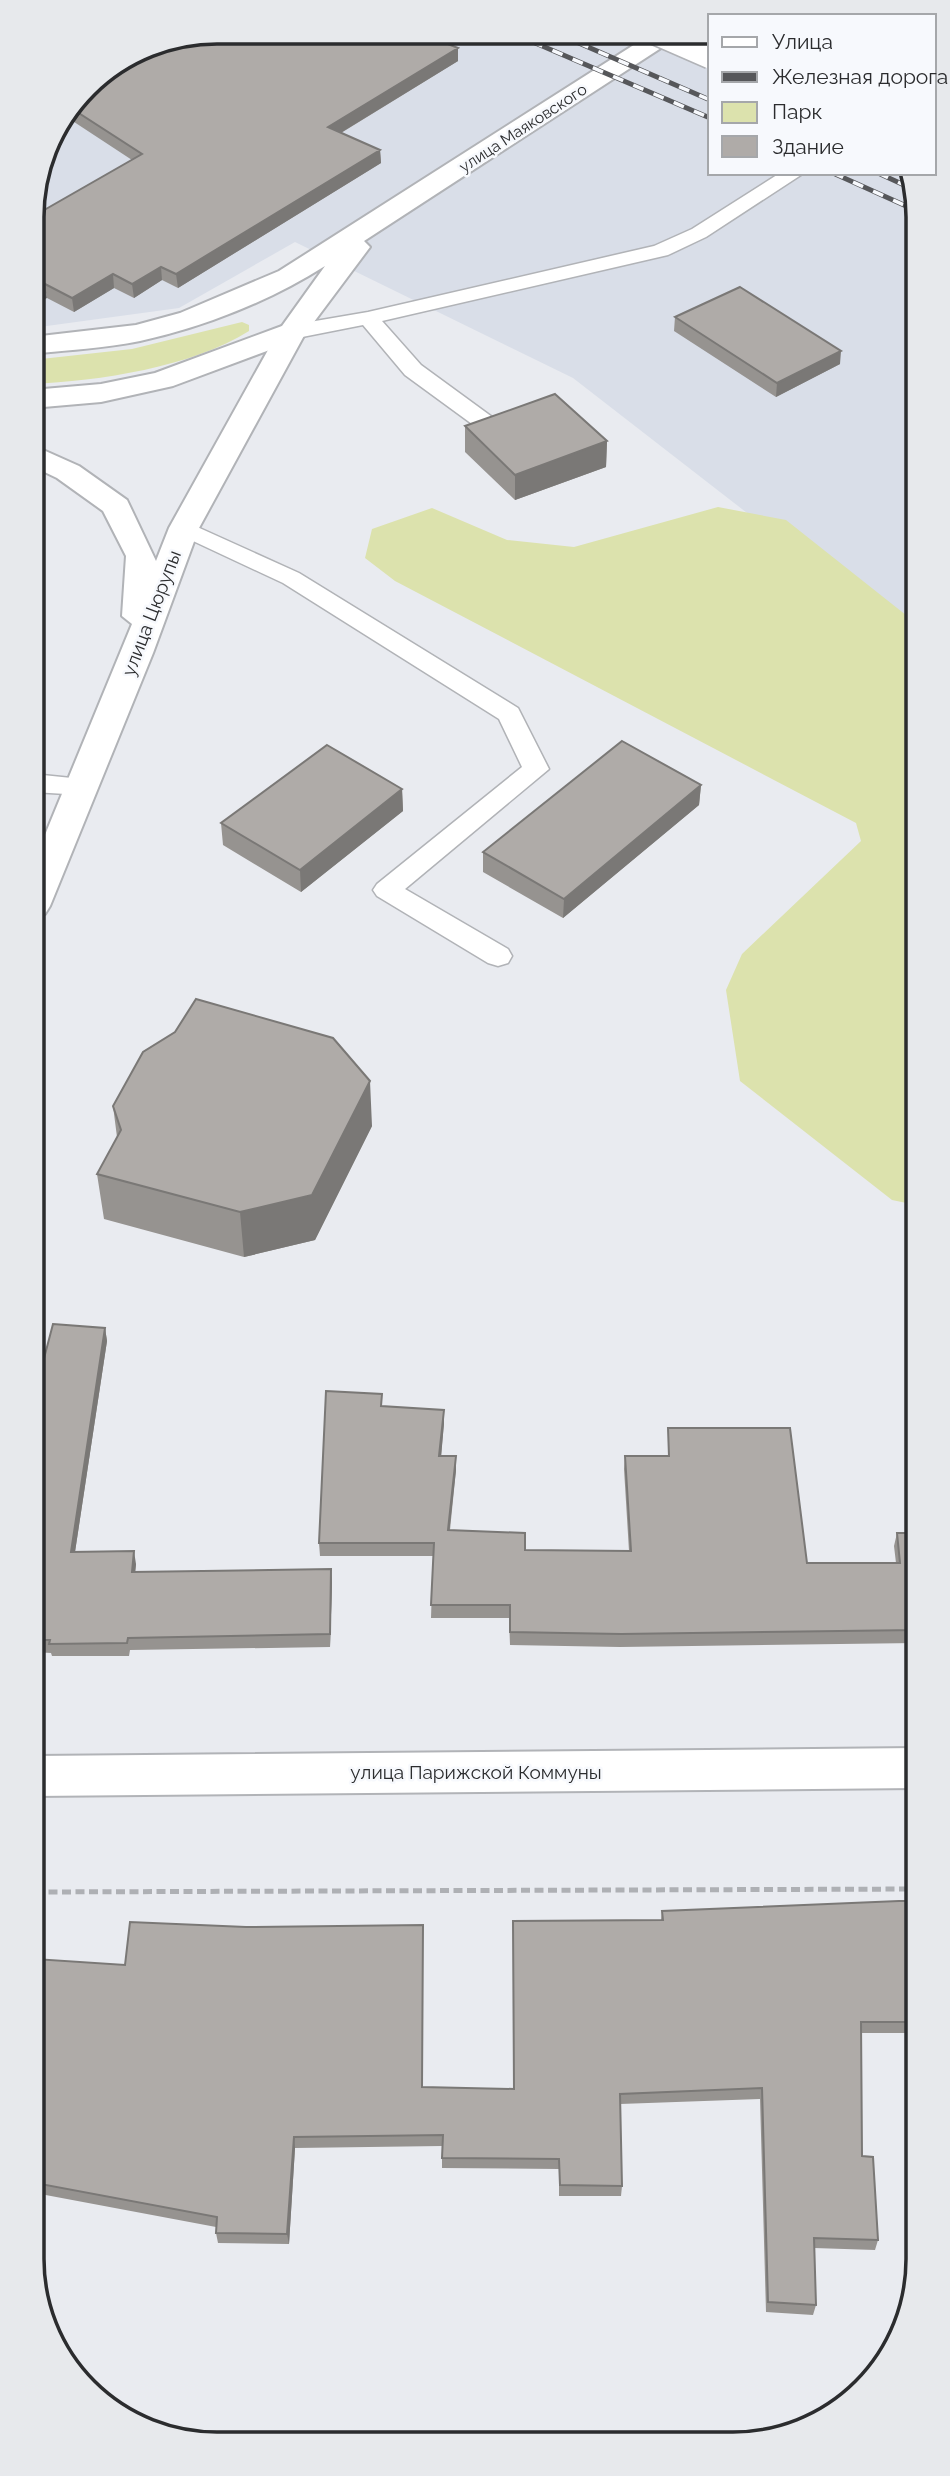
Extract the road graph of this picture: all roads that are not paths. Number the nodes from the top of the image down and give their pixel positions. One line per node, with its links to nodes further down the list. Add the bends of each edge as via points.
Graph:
1 (654, 44): 5 (main road, улица Маяковского)
2 (678, 44): 3 (lane, bridge)
3 (708, 57)
4 (791, 175): 6 (lane, via 699,233 661,250)
5 (378, 222): 7 (main road, улица Цюрупы, via 332,274); 8 (main road, via 289,277 190,319 137,333)
6 (368, 318): 7 (lane); 10 (lane, via 413,370)
7 (292, 332): 9 (main road, via 163,380 102,393); 12 (main road, улица Цюрупы)
8 (44, 345)
9 (44, 398)
10 (491, 427)
11 (44, 460): 13 (main road, via 116,506 141,556)
12 (184, 528): 13 (main road, улица Цюрупы); 17 (lane, via 291,578 509,714 536,769 386,890)
13 (136, 653): 15 (main road, улица Цюрупы)
14 (44, 784): 15 (lane)
15 (82, 786): 16 (main road, улица Цюрупы)
16 (44, 879)
17 (498, 956)
18 (906, 1768): 19 (main road, улица Парижской Коммуны)
19 (44, 1776)

